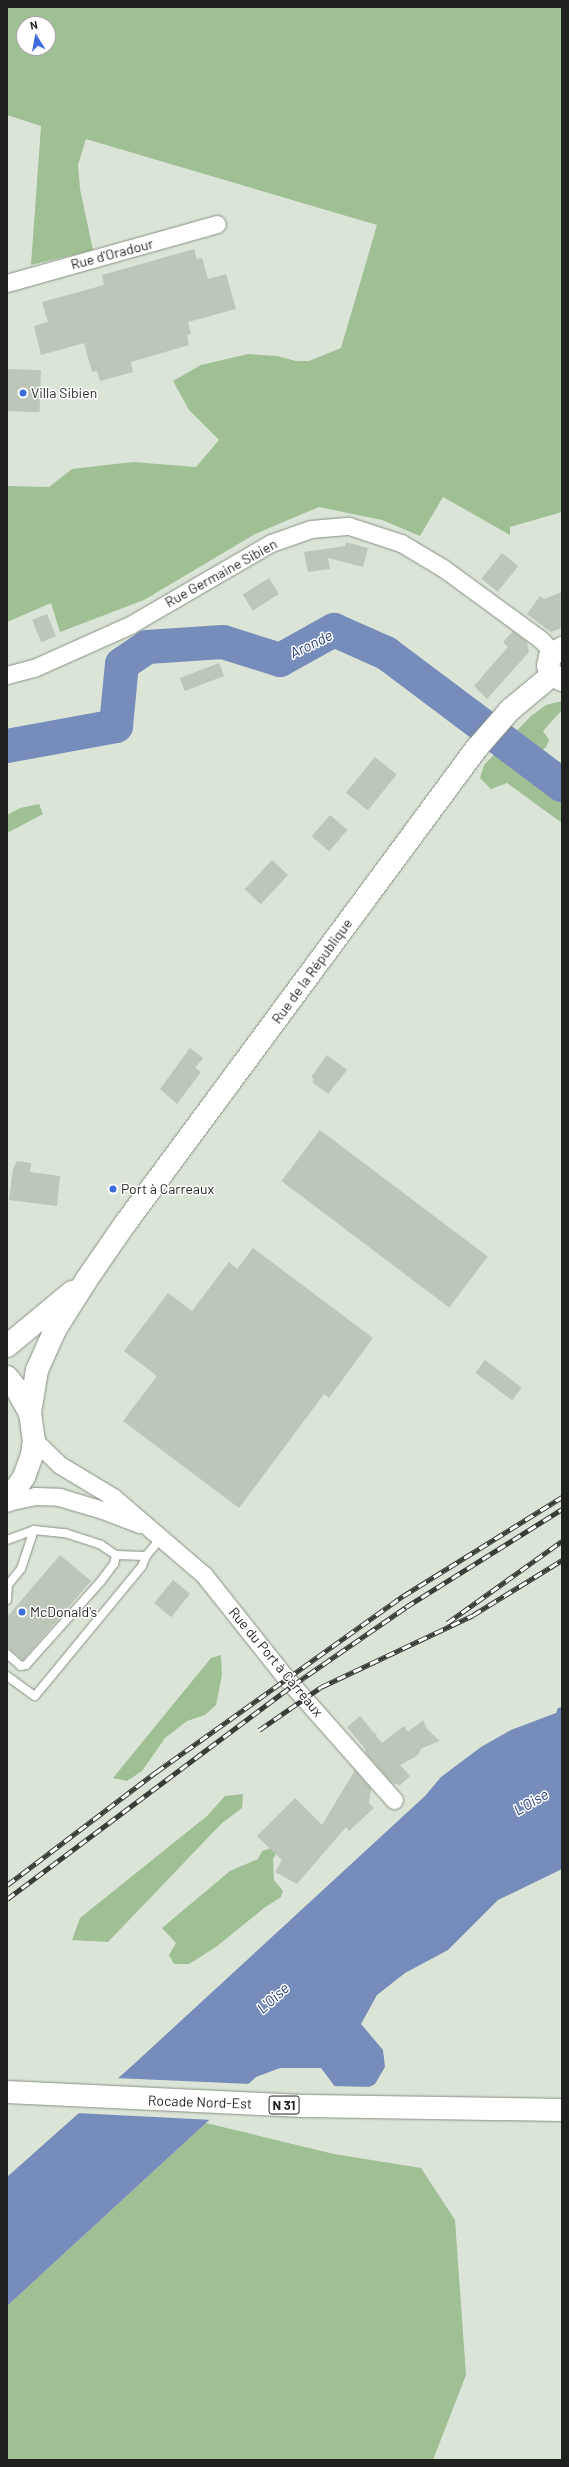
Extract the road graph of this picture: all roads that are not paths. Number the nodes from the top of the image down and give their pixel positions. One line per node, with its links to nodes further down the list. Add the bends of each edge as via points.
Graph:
1 (217, 224): 2 (street, Rue d'Oradour)
2 (7, 283)
3 (557, 650): 4 (street, Rue Germaine Sibien, via 443,568 401,543 349,526 311,529 271,543 130,625 34,668); 5 (main road, via 548,661)
4 (7, 674)
5 (557, 678): 6 (main road, Rue de la République, via 505,716 476,749)
6 (87, 1279): 7 (main road, Rue de la République); 9 (main road, Rue de la République, via 55,1330 37,1370)
7 (7, 1346)
8 (7, 1377): 9 (main road)
9 (30, 1413): 10 (main road)
10 (34, 1440): 11 (main road, via 24,1477); 13 (street, Rue du Port à Carreaux, via 60,1465 113,1497)
11 (7, 1502): 13 (street, Rue du Port à Carreaux, via 35,1496 59,1497 103,1510)
12 (34, 1530): 14 (lane); 15 (lane, via 64,1533 101,1545); 17 (lane, via 22,1569)
13 (157, 1534): 16 (lane); 21 (street, Rue du Port à Carreaux, via 204,1575 286,1678)
14 (7, 1540)
15 (116, 1555): 16 (lane); 19 (lane, via 114,1564 101,1581 26,1665 21,1666)
16 (146, 1556): 20 (lane, via 142,1566 35,1696)
17 (7, 1586): 18 (lane)
18 (7, 1600)
19 (7, 1654)
20 (7, 1676)
21 (394, 1800)
22 (7, 2092): 23 (main road, Rocade Nord-Est / N 31, via 308,2106)
23 (562, 2110)

